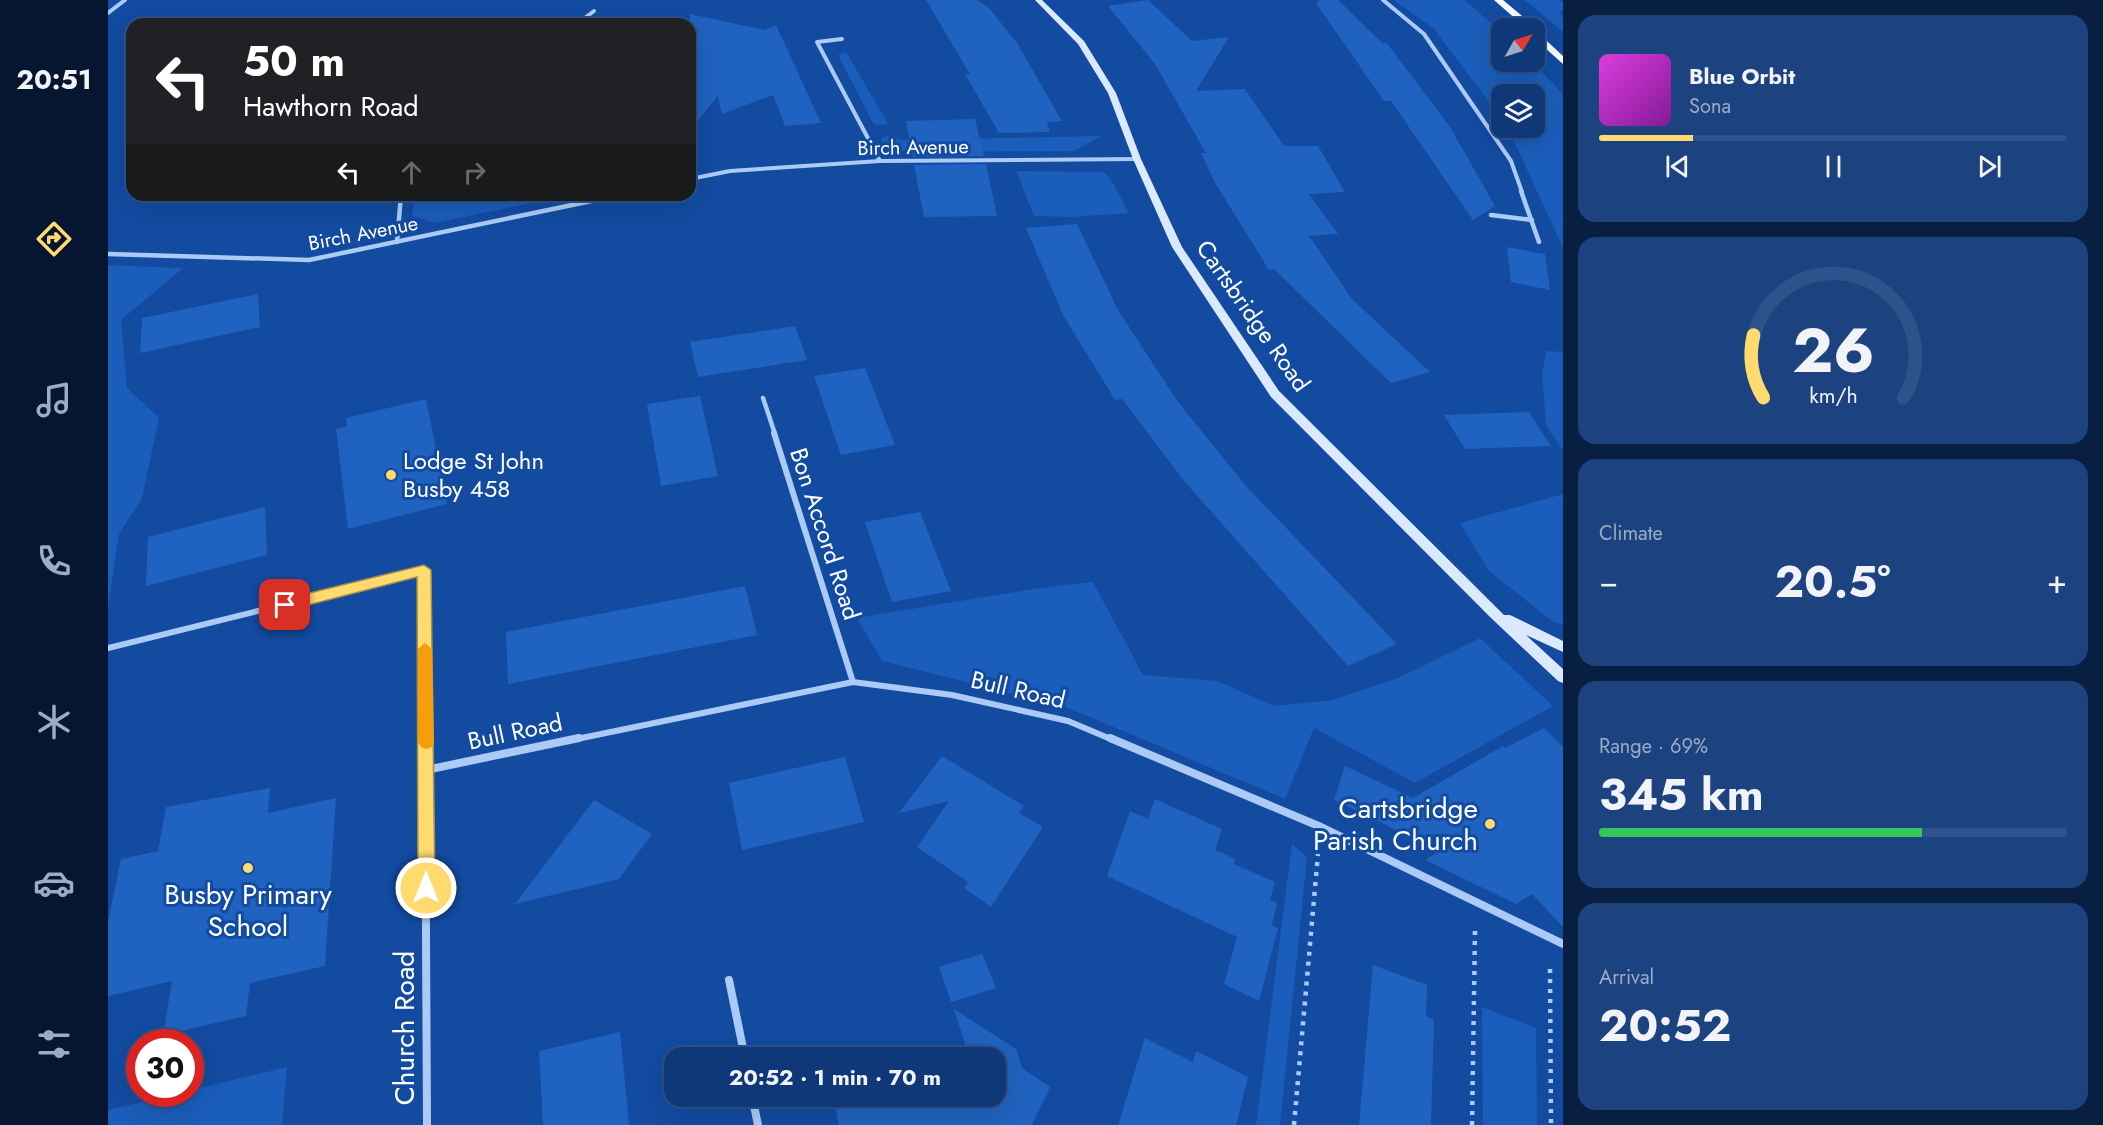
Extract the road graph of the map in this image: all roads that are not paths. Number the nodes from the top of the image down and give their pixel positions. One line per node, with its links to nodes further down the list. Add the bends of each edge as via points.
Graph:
1 (125, 0): 6 (street)
2 (1038, 0): 12 (street, Cartsbridge Road, via 1081,43 1112,93)
3 (1383, 0): 18 (street, via 1424,34 1487,124 1511,161)
4 (1498, 0): 8 (main road)
5 (594, 11): 7 (street)
6 (108, 14)
7 (585, 18)
8 (1519, 18)
9 (842, 39): 13 (street, via 817,42)
10 (1545, 43): 11 (main road)
11 (1563, 61)
12 (1137, 159): 13 (street, Birch Avenue); 23 (street, Cartsbridge Road, via 1177,247 1275,394)
13 (880, 161): 14 (street, Birch Avenue, via 730,171)
14 (696, 178)
15 (400, 201): 20 (street)
16 (592, 201): 20 (street, Birch Avenue)
17 (1491, 215): 18 (street)
18 (1533, 220): 19 (street)
19 (1539, 242)
20 (397, 243): 21 (street, Birch Avenue, via 309,260)
21 (108, 254)
22 (764, 398): 27 (street, Bon Accord Road)
23 (1494, 613): 24 (street, Cartsbridge Road); 26 (street, Cartsbridge Road)
24 (1563, 647)
25 (108, 648): 28 (street, Church Road, via 424,570)
26 (1563, 677)
27 (853, 682): 28 (street, Bull Road); 29 (street, Bull Road, via 952,695 1068,721 1321,827)
28 (426, 770): 33 (street, Church Road)
29 (1563, 944)
30 (729, 980): 31 (street)
31 (743, 1047)
32 (754, 1107): 34 (street)
33 (427, 1125)
34 (758, 1125)

